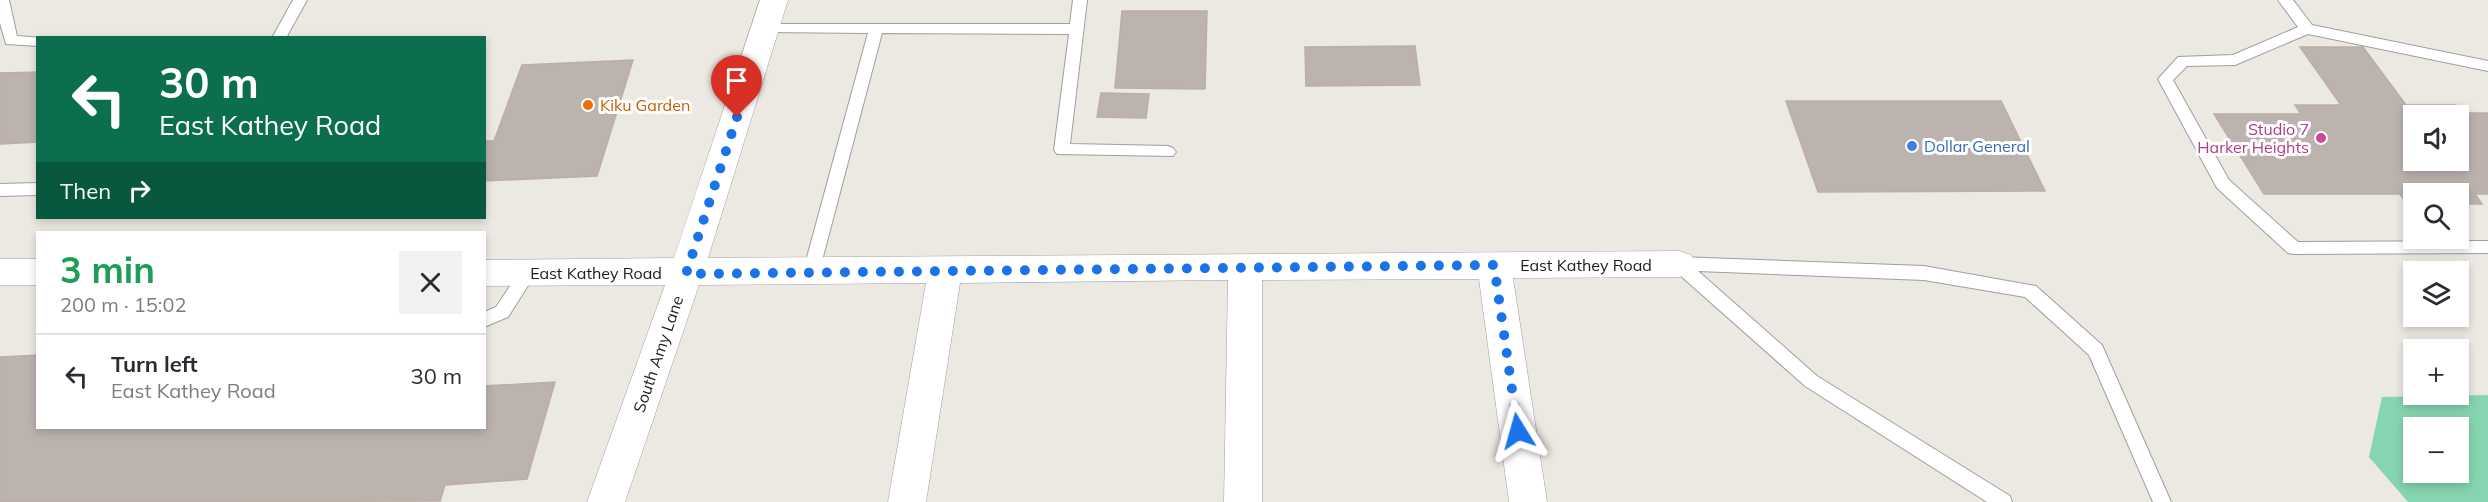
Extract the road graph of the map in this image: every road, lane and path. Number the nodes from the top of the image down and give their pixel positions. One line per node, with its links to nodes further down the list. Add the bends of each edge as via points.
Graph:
1 (2, 0): 10 (lane, via 11,41)
2 (300, 0): 9 (lane)
3 (1080, 0): 7 (lane)
4 (2285, 0): 8 (lane)
5 (770, 14): 6 (lane); 25 (street, South Amy Lane)
6 (876, 28): 7 (lane); 22 (lane)
7 (1077, 28): 12 (lane, via 1062,150)
8 (2307, 29): 11 (lane); 15 (lane, via 2235,60 2183,61 2164,79 2223,184 2294,248)
9 (280, 36)
10 (36, 41)
11 (2488, 66)
12 (1168, 152)
13 (36, 189): 14 (lane)
14 (0, 190)
15 (2488, 247)
16 (1679, 264): 17 (street, East Kathey Road); 31 (lane, via 1811,381); 32 (lane, via 1924,273 2030,291 2096,350)
17 (1494, 265): 18 (street, East Kathey Road); 30 (street)
18 (1245, 267): 19 (street, East Kathey Road); 29 (street)
19 (945, 271): 22 (street, East Kathey Road); 28 (street)
20 (0, 272): 21 (street)
21 (36, 272)
22 (811, 272): 25 (street, East Kathey Road)
23 (486, 273): 24 (street, East Kathey Road)
24 (528, 273): 25 (street, East Kathey Road); 26 (lane, via 502,312)
25 (686, 274): 27 (street, South Amy Lane)
26 (486, 319)
27 (606, 502)
28 (907, 502)
29 (1243, 502)
30 (1528, 502)
31 (2003, 502)
32 (2162, 502)

